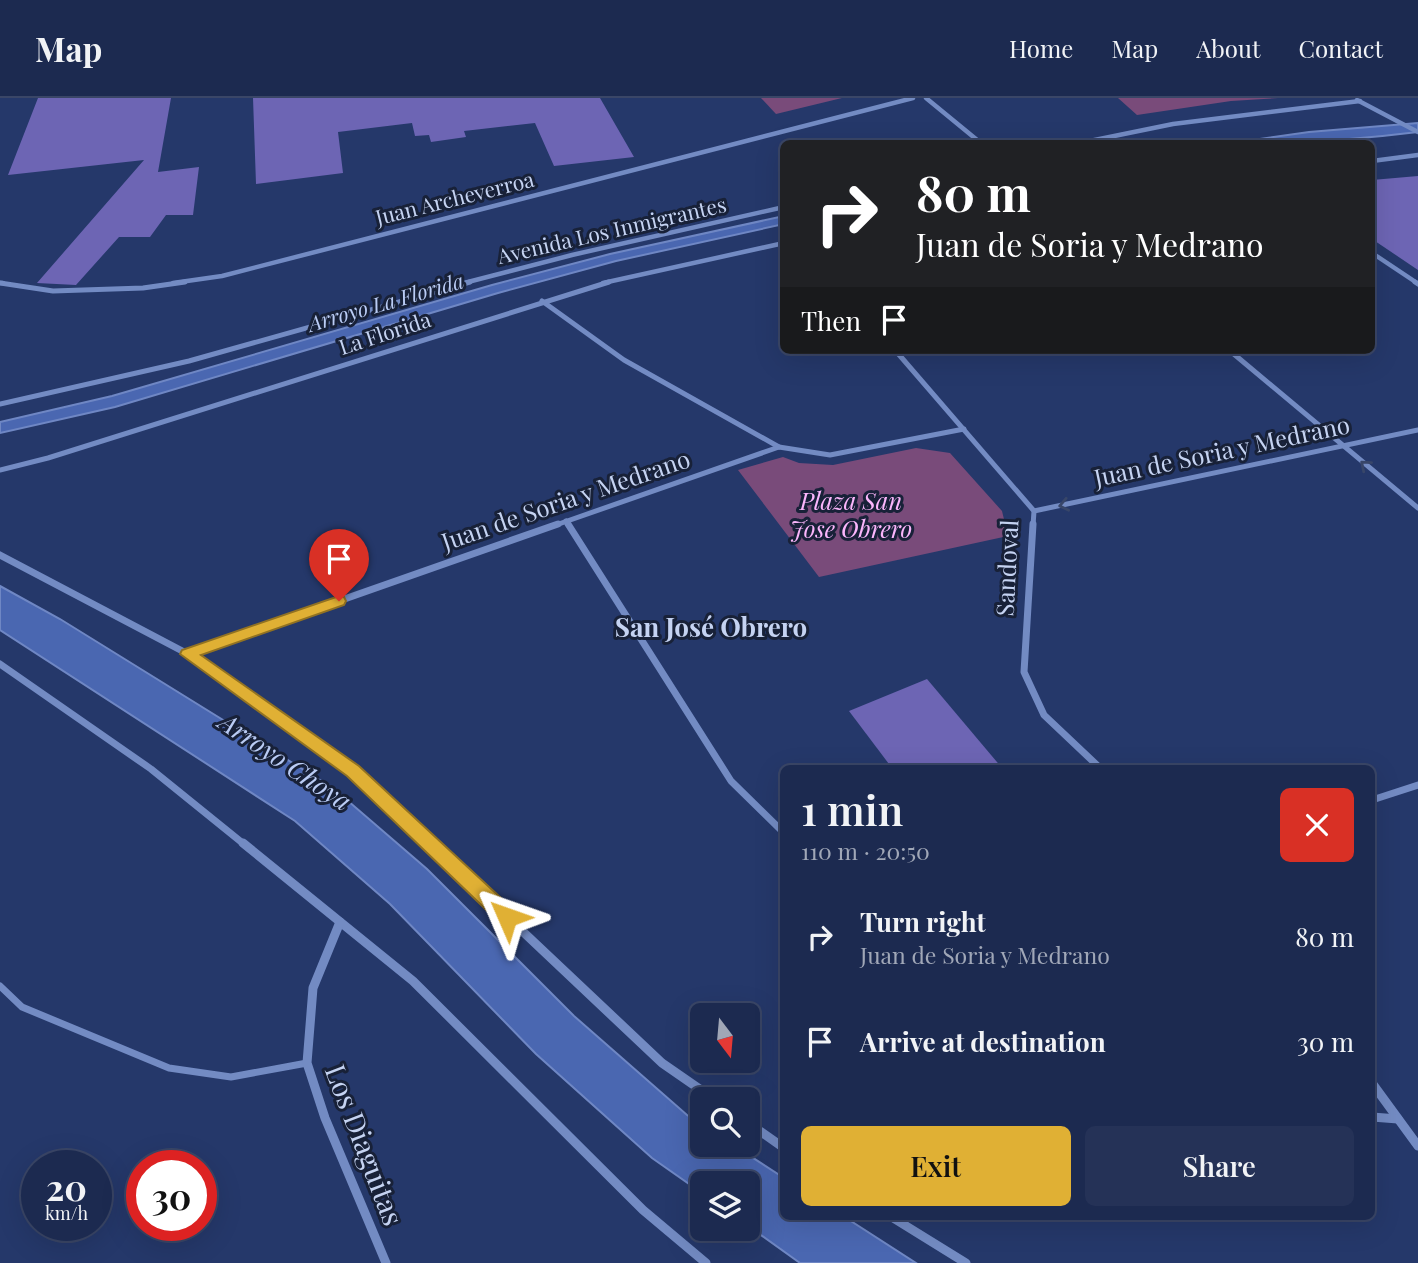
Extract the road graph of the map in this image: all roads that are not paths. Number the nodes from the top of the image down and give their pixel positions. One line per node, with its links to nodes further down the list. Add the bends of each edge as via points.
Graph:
1 (913, 98): 13 (street, Juan Archeverroa, via 222,276 143,288 53,291)
2 (926, 98): 6 (street)
3 (1354, 98): 4 (street)
4 (1360, 101): 5 (street); 7 (street, via 1173,124)
5 (1418, 132)
6 (977, 140)
7 (1095, 140)
8 (1418, 155): 9 (street)
9 (1375, 161)
10 (780, 208): 18 (street, Avenida Los Inmigrantes, via 577,253 150,371)
11 (780, 244): 15 (street, La Florida, via 629,276)
12 (1375, 255): 14 (street)
13 (0, 283)
14 (1418, 284)
15 (542, 301): 22 (street, via 624,360); 23 (street, La Florida)
16 (898, 354): 19 (street, Sandoval)
17 (1234, 354): 21 (street)
18 (0, 404)
19 (964, 429): 22 (street, Juan de Soria y Medrano, via 830,456); 25 (street, Sandoval)
20 (1418, 430): 21 (street, Juan de Soria y Medrano)
21 (1343, 446): 24 (street, one-way to 21); 25 (street, Juan de Soria y Medrano, one-way to 25)
22 (779, 447): 26 (street, Juan de Soria y Medrano)
23 (0, 470)
24 (1418, 509)
25 (1034, 511): 30 (street, Sandoval, via 1024,672 1044,715)
26 (566, 522): 28 (street, Juan de Soria y Medrano); 33 (street, via 731,781)
27 (0, 555): 28 (street)
28 (188, 654): 37 (street, via 353,771 662,1063)
29 (0, 664): 34 (street, via 150,769)
30 (1097, 765)
31 (1418, 785): 32 (street)
32 (1375, 799)
33 (780, 828)
34 (340, 922): 36 (street, Los Diaguitas, via 313,988); 46 (street, via 413,981 643,1210)
35 (0, 986): 36 (lane, via 22,1007 169,1068 231,1077)
36 (307, 1063): 45 (street, Los Diaguitas)
37 (697, 1087)
38 (1375, 1087): 40 (street)
39 (1375, 1117): 40 (street)
40 (1398, 1119): 43 (street)
41 (760, 1131): 42 (street)
42 (780, 1145)
43 (1418, 1146)
44 (897, 1220): 47 (street)
45 (386, 1263)
46 (706, 1263)
47 (967, 1263)

